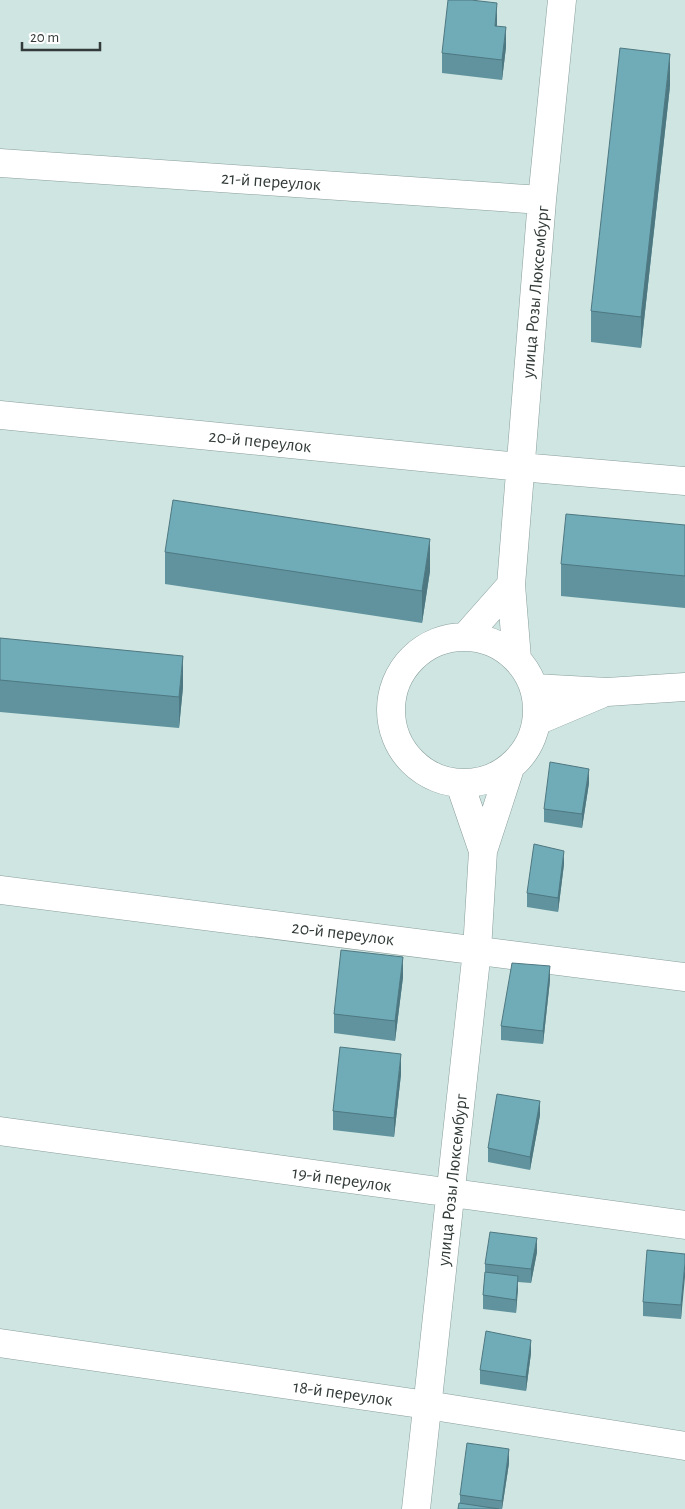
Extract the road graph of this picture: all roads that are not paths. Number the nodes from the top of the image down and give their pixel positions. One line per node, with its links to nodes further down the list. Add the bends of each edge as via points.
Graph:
1 (562, 0): 3 (street, улица Розы Люксембург)
2 (0, 163): 3 (street, 21-й переулок)
3 (542, 200): 5 (street, улица Розы Люксембург)
4 (0, 415): 5 (street, 20-й переулок)
5 (520, 467): 6 (street, 20-й переулок); 7 (street, улица Розы Люксембург)
6 (685, 481)
7 (511, 585): 8 (street); 9 (street, улица Розы Люксембург)
8 (466, 637): 9 (street, улица Розы Люксембург, via 484,639); 15 (street, улица Розы Люксембург, via 447,638 424,648 399,676 392,695 392,725 401,748 415,765 430,775)
9 (517, 659): 11 (street, улица Розы Люксембург)
10 (685, 687): 12 (street)
11 (534, 688): 12 (street); 13 (street, улица Розы Люксембург)
12 (607, 692): 13 (street)
13 (537, 721): 14 (street, улица Розы Люксембург, via 524,753)
14 (510, 768): 15 (street, улица Розы Люксембург, via 493,777); 16 (street, улица Розы Люксембург)
15 (460, 784): 16 (street, улица Розы Люксембург)
16 (484, 851): 18 (street, улица Розы Люксембург)
17 (0, 890): 18 (street, 20-й переулок)
18 (477, 950): 19 (street, 20-й переулок); 21 (street, улица Розы Люксембург)
19 (685, 977)
20 (0, 1131): 21 (street, 19-й переулок)
21 (451, 1194): 22 (street, 19-й переулок); 24 (street, улица Розы Люксембург)
22 (685, 1225)
23 (0, 1343): 24 (street, 18-й переулок)
24 (427, 1405): 25 (street, 18-й переулок); 26 (street, улица Розы Люксембург)
25 (685, 1446)
26 (416, 1509)

